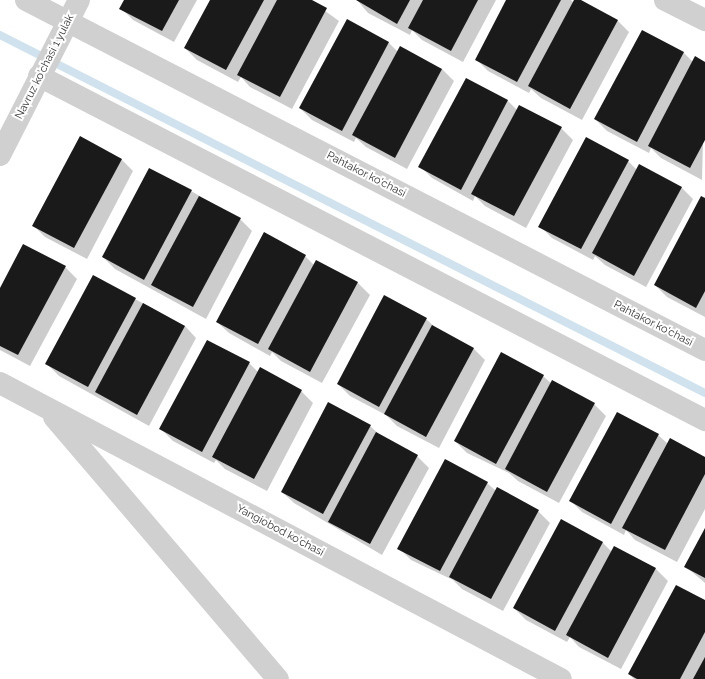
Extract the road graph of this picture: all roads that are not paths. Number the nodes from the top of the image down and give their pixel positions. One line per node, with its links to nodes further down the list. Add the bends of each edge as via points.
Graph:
1 (26, 0): 5 (street, Pahtakor ko'chasi)
2 (79, 0): 5 (street, Navruz ko'chasi 1 yulak)
3 (665, 0): 4 (street)
4 (705, 20)
5 (69, 21): 6 (street, Navruz ko'chasi 1 yulak); 8 (street, Pahtakor ko'chasi)
6 (42, 69): 7 (street, Navruz ko'chasi 1 yulak); 11 (street)
7 (0, 156)
8 (705, 350)
9 (0, 383): 10 (street, Yangiobod ko'chasi)
10 (47, 408): 12 (street); 13 (street, Yangiobod ko'chasi)
11 (705, 420)
12 (278, 679)
13 (561, 679)

